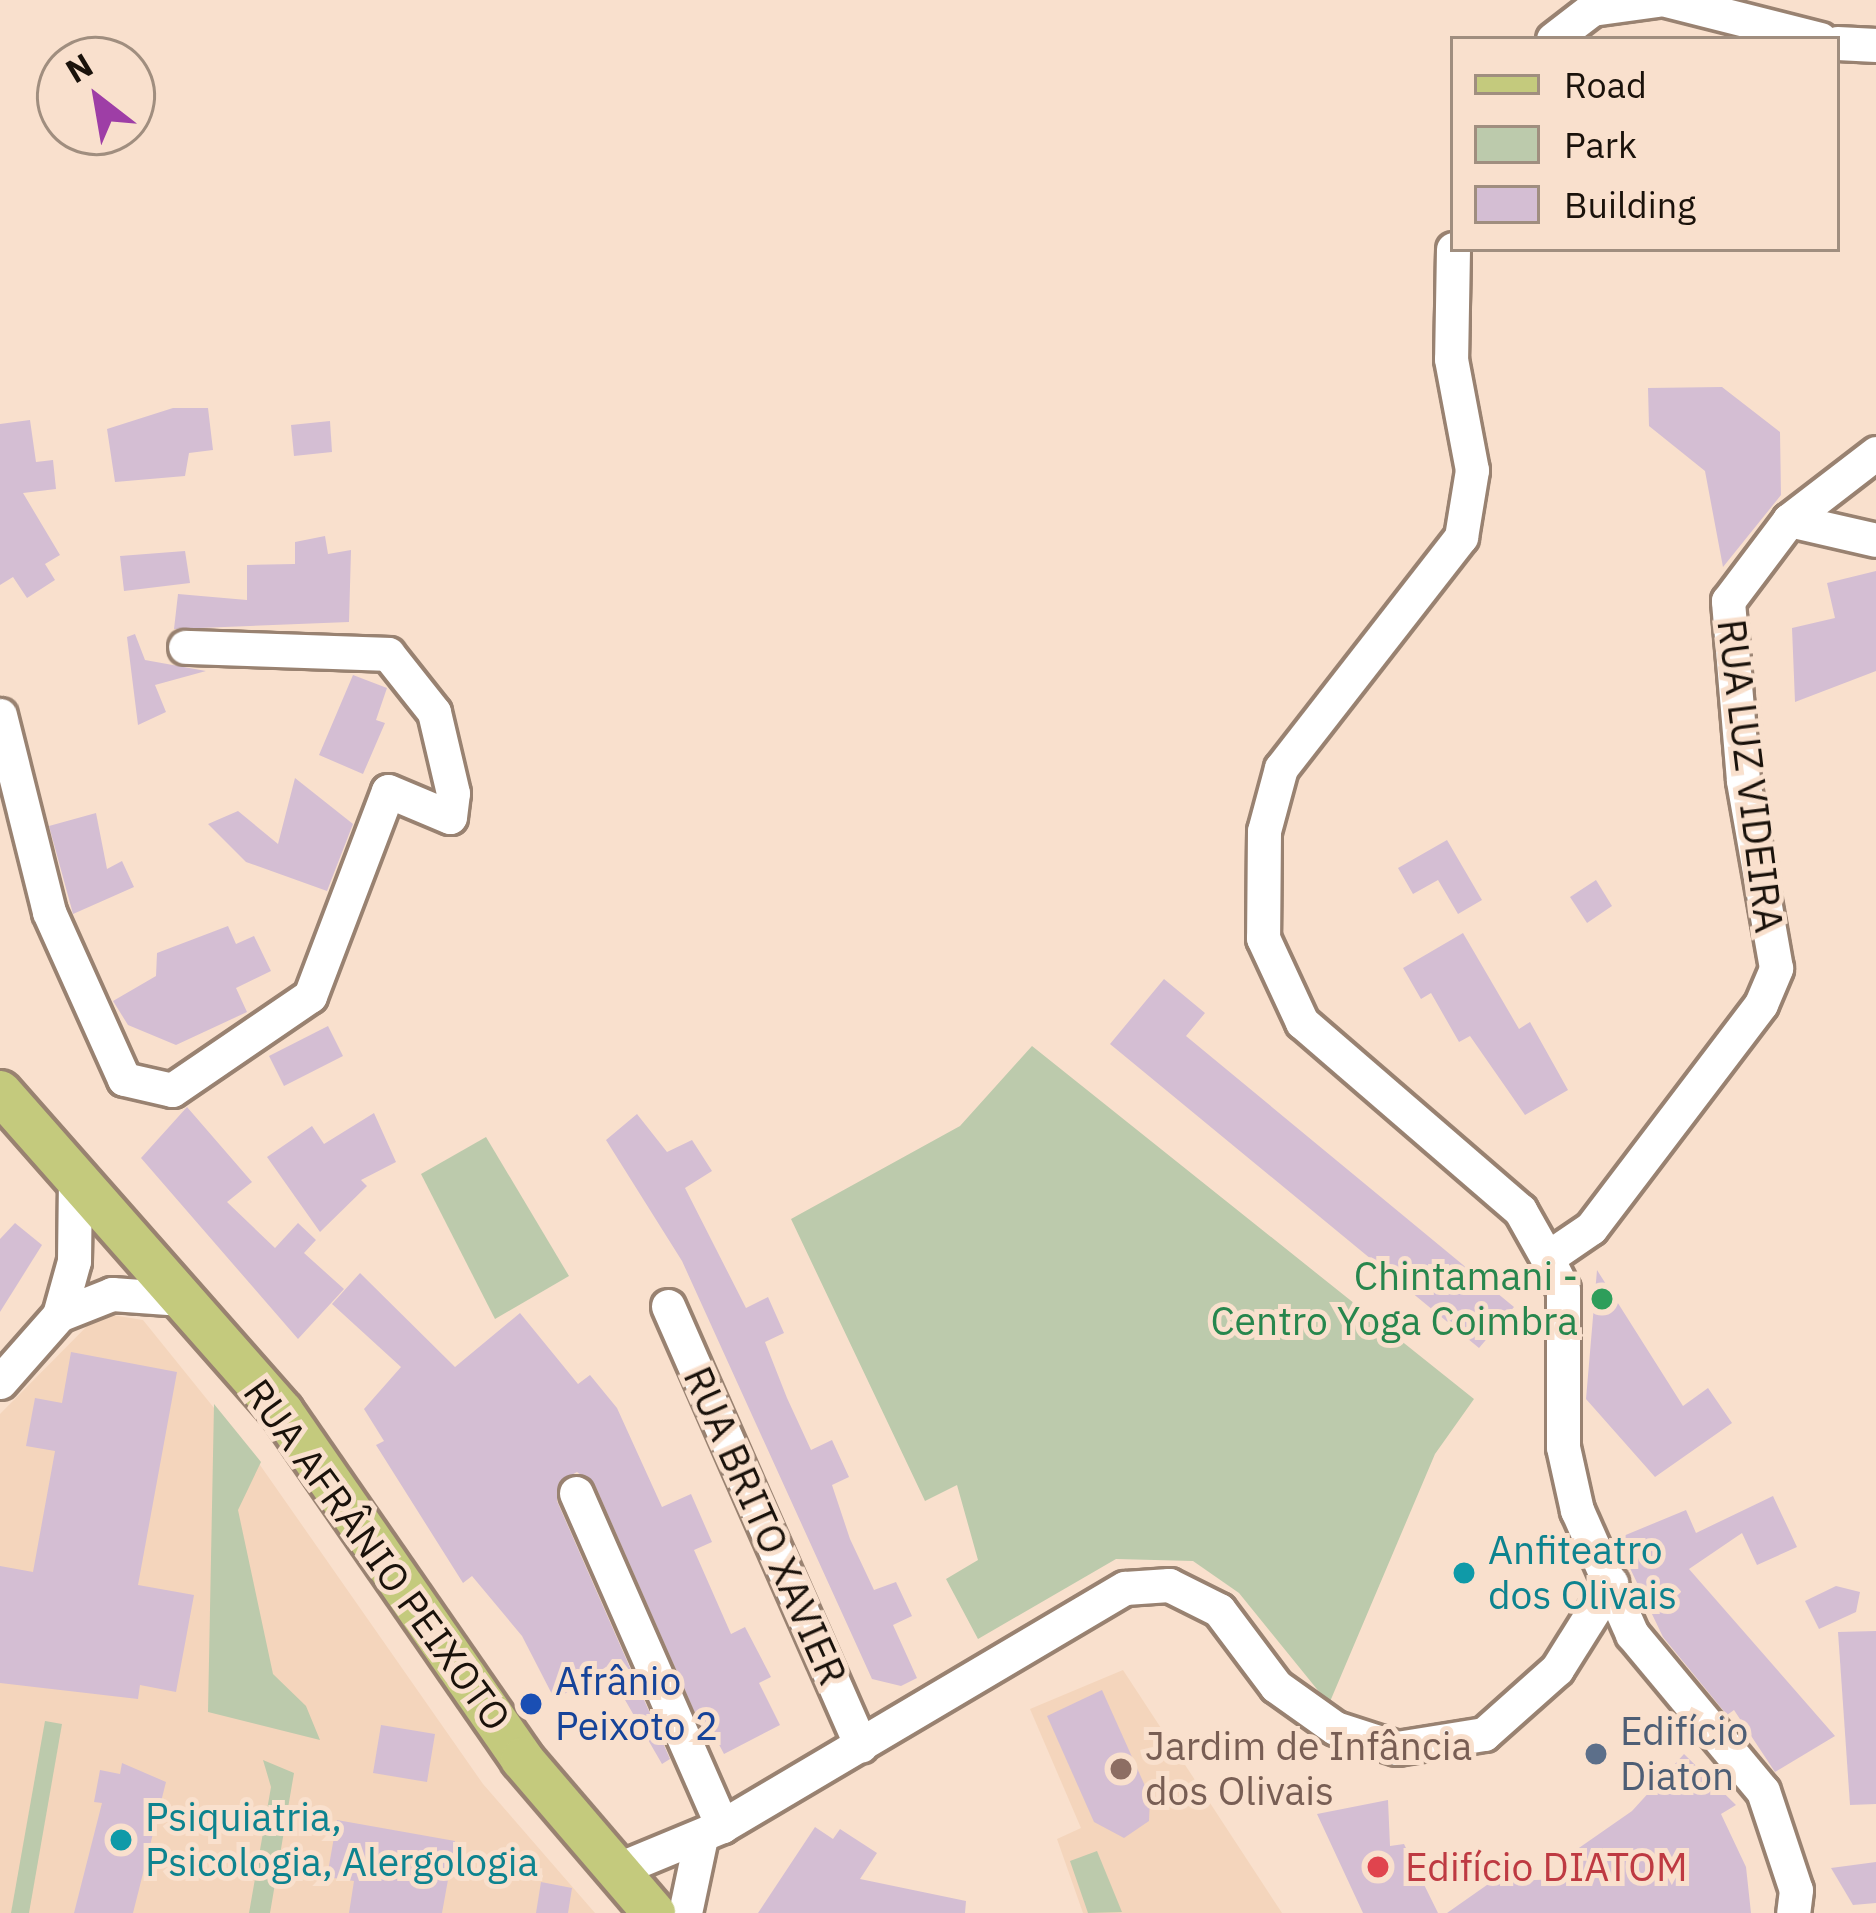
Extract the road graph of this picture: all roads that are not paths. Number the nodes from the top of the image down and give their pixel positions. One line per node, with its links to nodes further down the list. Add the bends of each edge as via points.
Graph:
1 (1662, 0): 2 (street, via 1592,9); 3 (street)
2 (1557, 36)
3 (1808, 36)
4 (1840, 43): 5 (street)
5 (1876, 45)
6 (1454, 252): 14 (street, via 1451,358 1472,470 1461,537 1281,768 1264,831 1263,938 1302,1022 1520,1210)
7 (1876, 452): 8 (street, RUA LUZ VIDEIRA)
8 (1789, 520): 9 (street); 14 (street, RUA LUZ VIDEIRA, via 1728,601 1743,780 1776,968 1761,1004 1591,1228)
9 (1876, 540)
10 (185, 647): 11 (street, via 388,654 434,712 453,794 450,817 388,791 310,996 172,1090 124,1079 49,912)
11 (0, 715)
12 (0, 1092): 13 (main road, RUA AFRÂNIO PEIXOTO)
13 (76, 1178): 15 (main road, RUA AFRÂNIO PEIXOTO); 17 (street, via 74,1261)
14 (1547, 1258): 20 (street, via 1563,1289 1563,1447 1577,1510)
15 (182, 1299): 17 (street, via 112,1294); 23 (main road, RUA AFRÂNIO PEIXOTO, via 282,1412 522,1759)
16 (668, 1306): 21 (street, RUA BRITO XAVIER)
17 (59, 1315): 18 (street)
18 (0, 1382)
19 (575, 1493): 22 (street)
20 (1611, 1583): 21 (street, via 1557,1669 1484,1734 1396,1748 1336,1728 1276,1686 1219,1610 1169,1585 1125,1588); 26 (street, via 1632,1634 1763,1790 1796,1891)
21 (861, 1746): 22 (street)
22 (712, 1831): 23 (street); 25 (street)
23 (616, 1870): 24 (main road, RUA AFRÂNIO PEIXOTO)
24 (654, 1913)
25 (685, 1913)
26 (1793, 1913)

